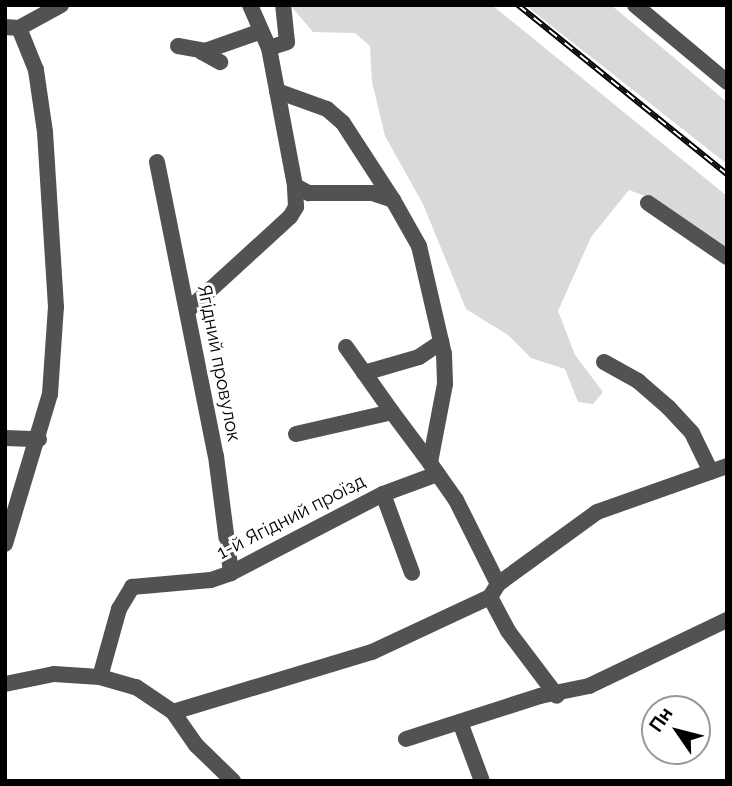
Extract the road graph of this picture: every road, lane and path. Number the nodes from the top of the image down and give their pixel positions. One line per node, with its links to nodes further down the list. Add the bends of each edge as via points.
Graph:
1 (61, 5): 5 (street)
2 (250, 5): 6 (street)
3 (283, 5): 8 (street, via 287,42)
4 (635, 5): 11 (street)
5 (12, 27): 26 (street, via 36,70 54,226 51,382)
6 (259, 32): 8 (street); 9 (street)
7 (178, 46): 9 (street, via 207,51)
8 (269, 48): 12 (street)
9 (202, 52): 10 (street)
10 (220, 62)
11 (727, 82)
12 (277, 91): 14 (street); 15 (street, via 327,109 343,123)
13 (157, 162): 18 (street, Ягідний провулок)
14 (295, 186): 15 (street, via 309,193 372,193); 18 (street, via 296,207 290,217)
15 (393, 200): 19 (street, via 424,260)
16 (648, 203): 17 (street)
17 (727, 257)
18 (188, 310): 31 (street, Ягідний провулок, via 216,456)
19 (441, 342): 22 (street, via 419,358); 27 (street, via 445,384)
20 (346, 347): 22 (street)
21 (604, 362): 28 (street, via 638,381 684,424)
22 (364, 373): 23 (street)
23 (392, 412): 24 (street); 27 (street)
24 (296, 434)
25 (5, 438): 26 (street)
26 (39, 439): 30 (street)
27 (433, 468): 29 (street, 1-й Ягідний проїзд); 33 (street, via 456,500)
28 (719, 469): 33 (street, via 597,512)
29 (383, 494): 31 (street, 1-й Ягідний проїзд); 32 (street)
30 (5, 544)
31 (231, 573): 35 (street, 1-й Ягідний проїзд, via 211,580 132,587 118,609)
32 (412, 573)
33 (494, 591): 37 (street, via 508,631); 38 (street, via 372,652)
34 (727, 620): 37 (street, via 589,686)
35 (100, 677): 36 (street, via 54,674); 38 (street, via 136,687)
36 (5, 684)
37 (557, 696): 39 (street, via 540,696)
38 (173, 712): 41 (street, via 197,745)
39 (460, 722): 40 (street); 42 (street)
40 (406, 739)
41 (233, 781)
42 (482, 781)

